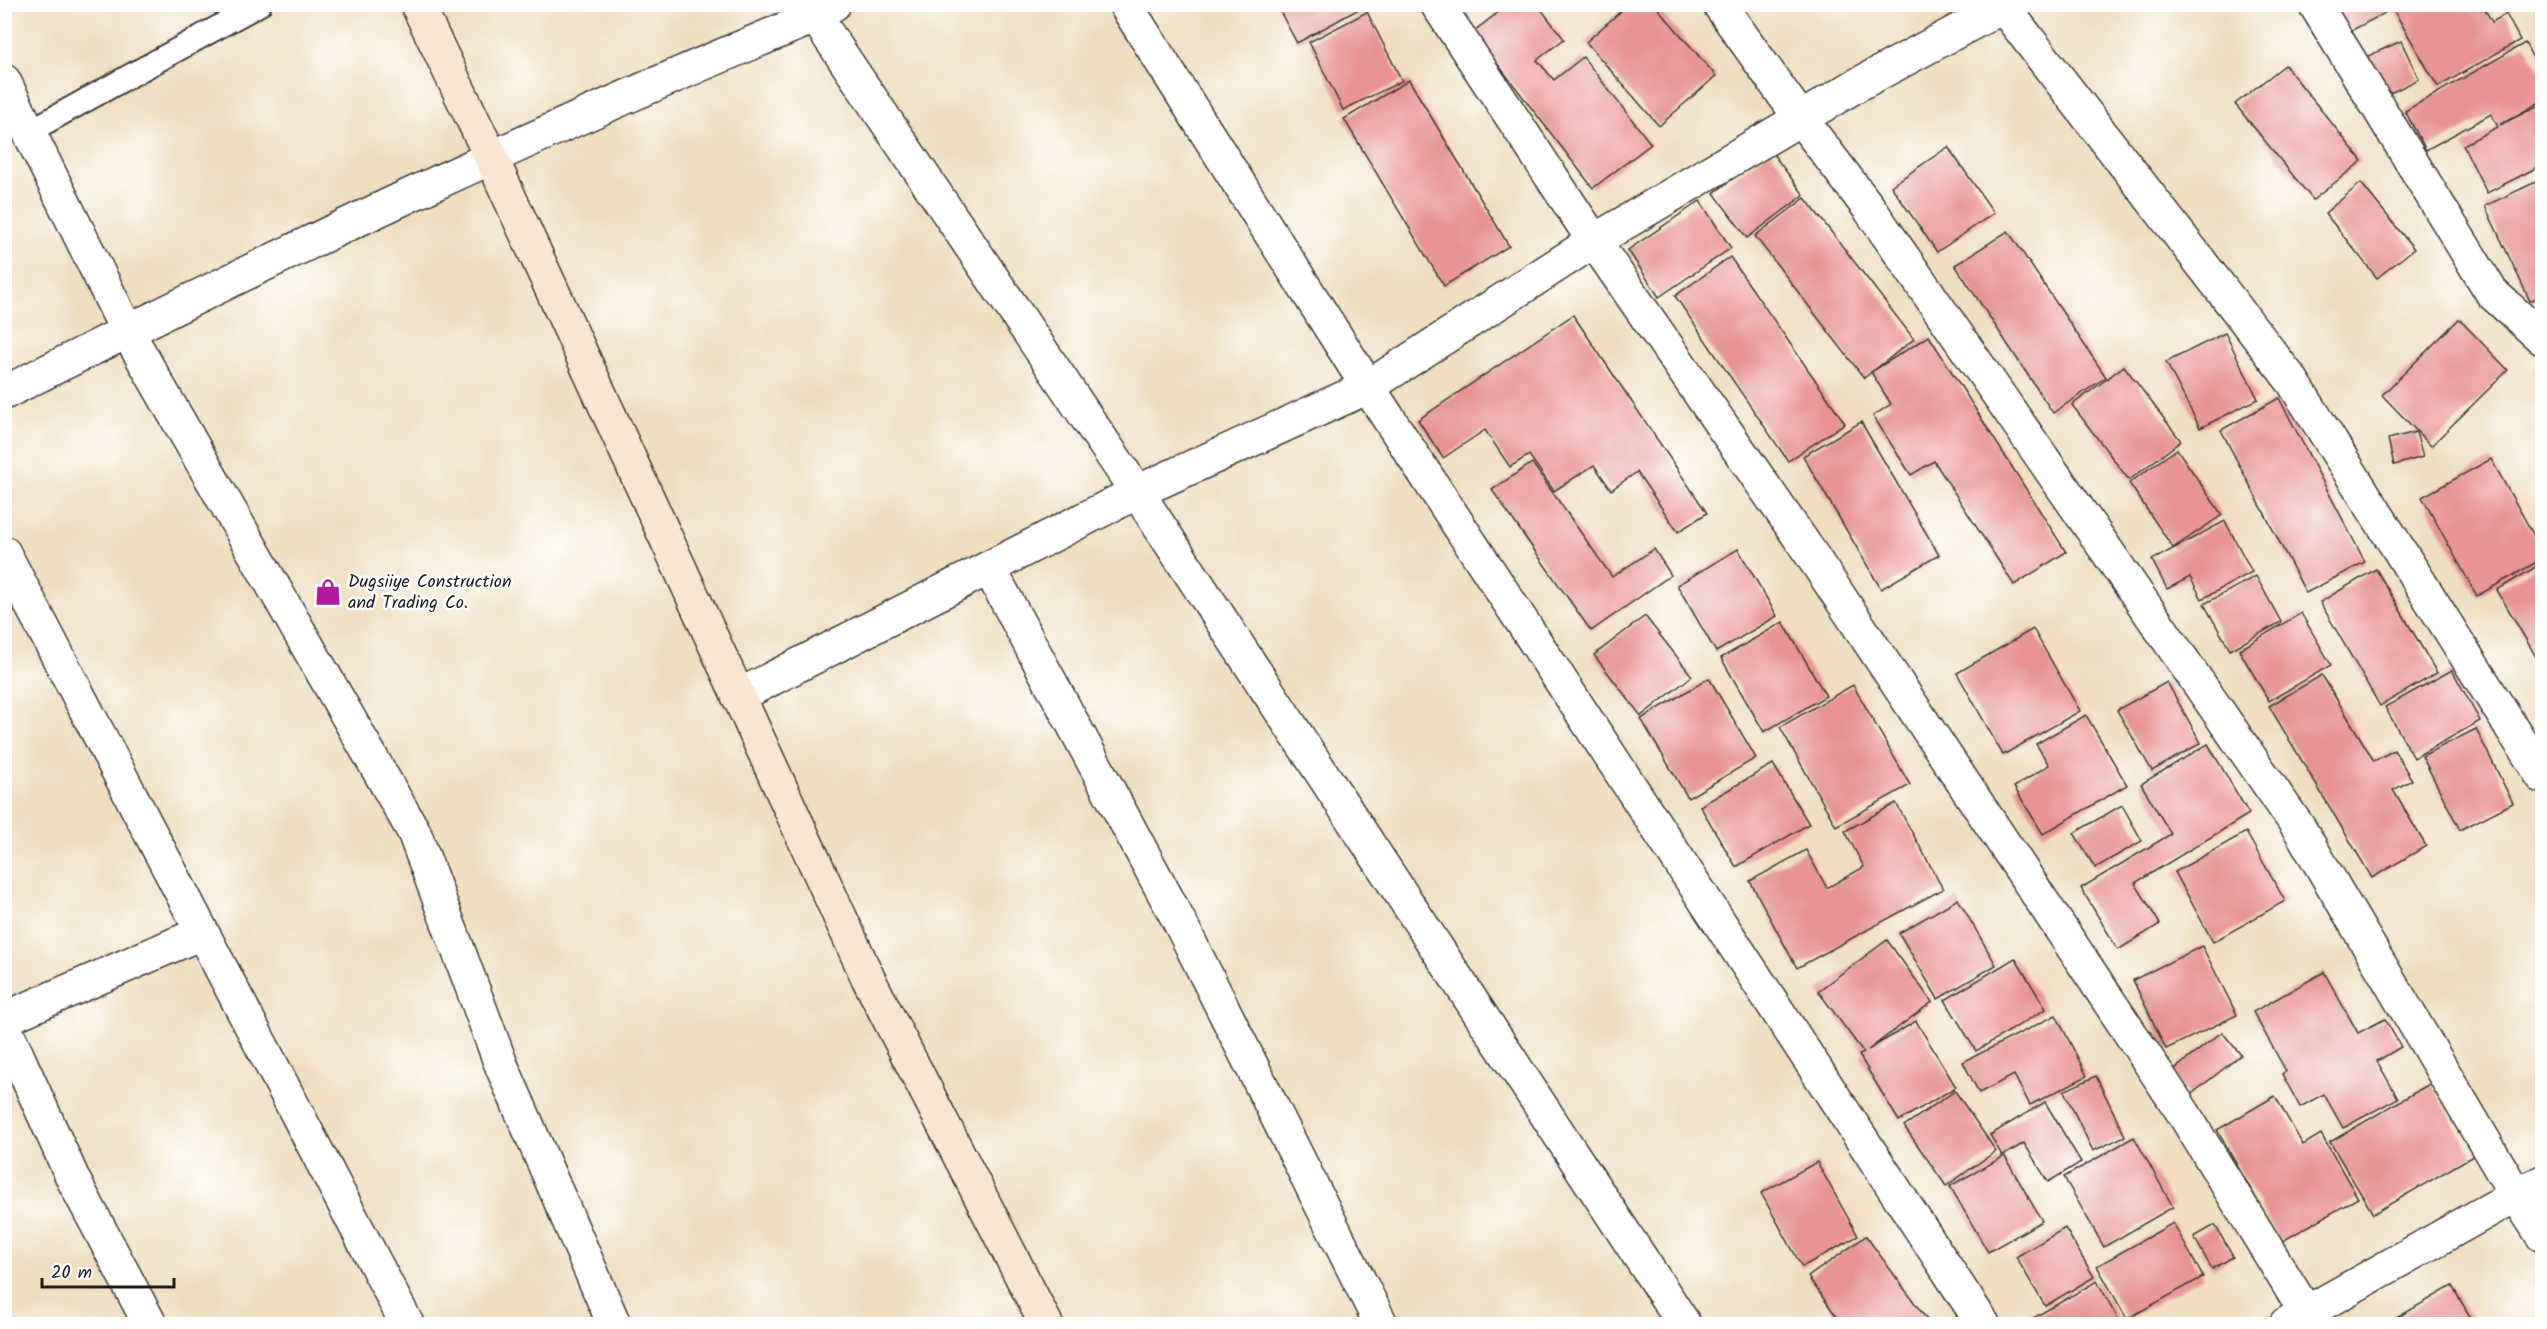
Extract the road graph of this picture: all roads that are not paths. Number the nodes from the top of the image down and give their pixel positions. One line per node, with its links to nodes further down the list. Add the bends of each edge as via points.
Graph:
1 (260, 4): 11 (lane)
2 (417, 4): 12 (main road)
3 (1125, 4): 16 (street)
4 (1437, 4): 13 (street)
5 (1719, 4): 10 (street)
6 (2315, 4): 15 (street, via 2493,293)
7 (2004, 5): 10 (street); 22 (street, via 2293,382)
8 (818, 9): 12 (street); 18 (street)
9 (4, 81): 11 (street)
10 (1801, 119): 13 (street); 26 (street, via 1869,208 2299,828)
11 (30, 131): 14 (street)
12 (490, 157): 14 (street); 21 (main road)
13 (1594, 242): 16 (street); 28 (street, via 1811,554 2177,1105)
14 (127, 331): 17 (street); 31 (street, via 414,832 502,1067)
15 (2542, 338)
16 (1368, 387): 18 (street); 35 (street)
17 (4, 393)
18 (1137, 492): 20 (street); 34 (street)
19 (4, 553): 23 (street)
20 (989, 568): 21 (street); 33 (street, via 1179,921)
21 (738, 696): 32 (main road, via 868,978)
22 (2542, 776)
23 (201, 933): 24 (street); 30 (street)
24 (4, 1019)
25 (4, 1026): 29 (street, via 74,1181)
26 (2529, 1188): 27 (street); 28 (street)
27 (2542, 1235)
28 (2302, 1321)
29 (150, 1324)
30 (407, 1324)
31 (614, 1324)
32 (1046, 1324)
33 (1381, 1324)
34 (1684, 1324)
35 (1983, 1324)

